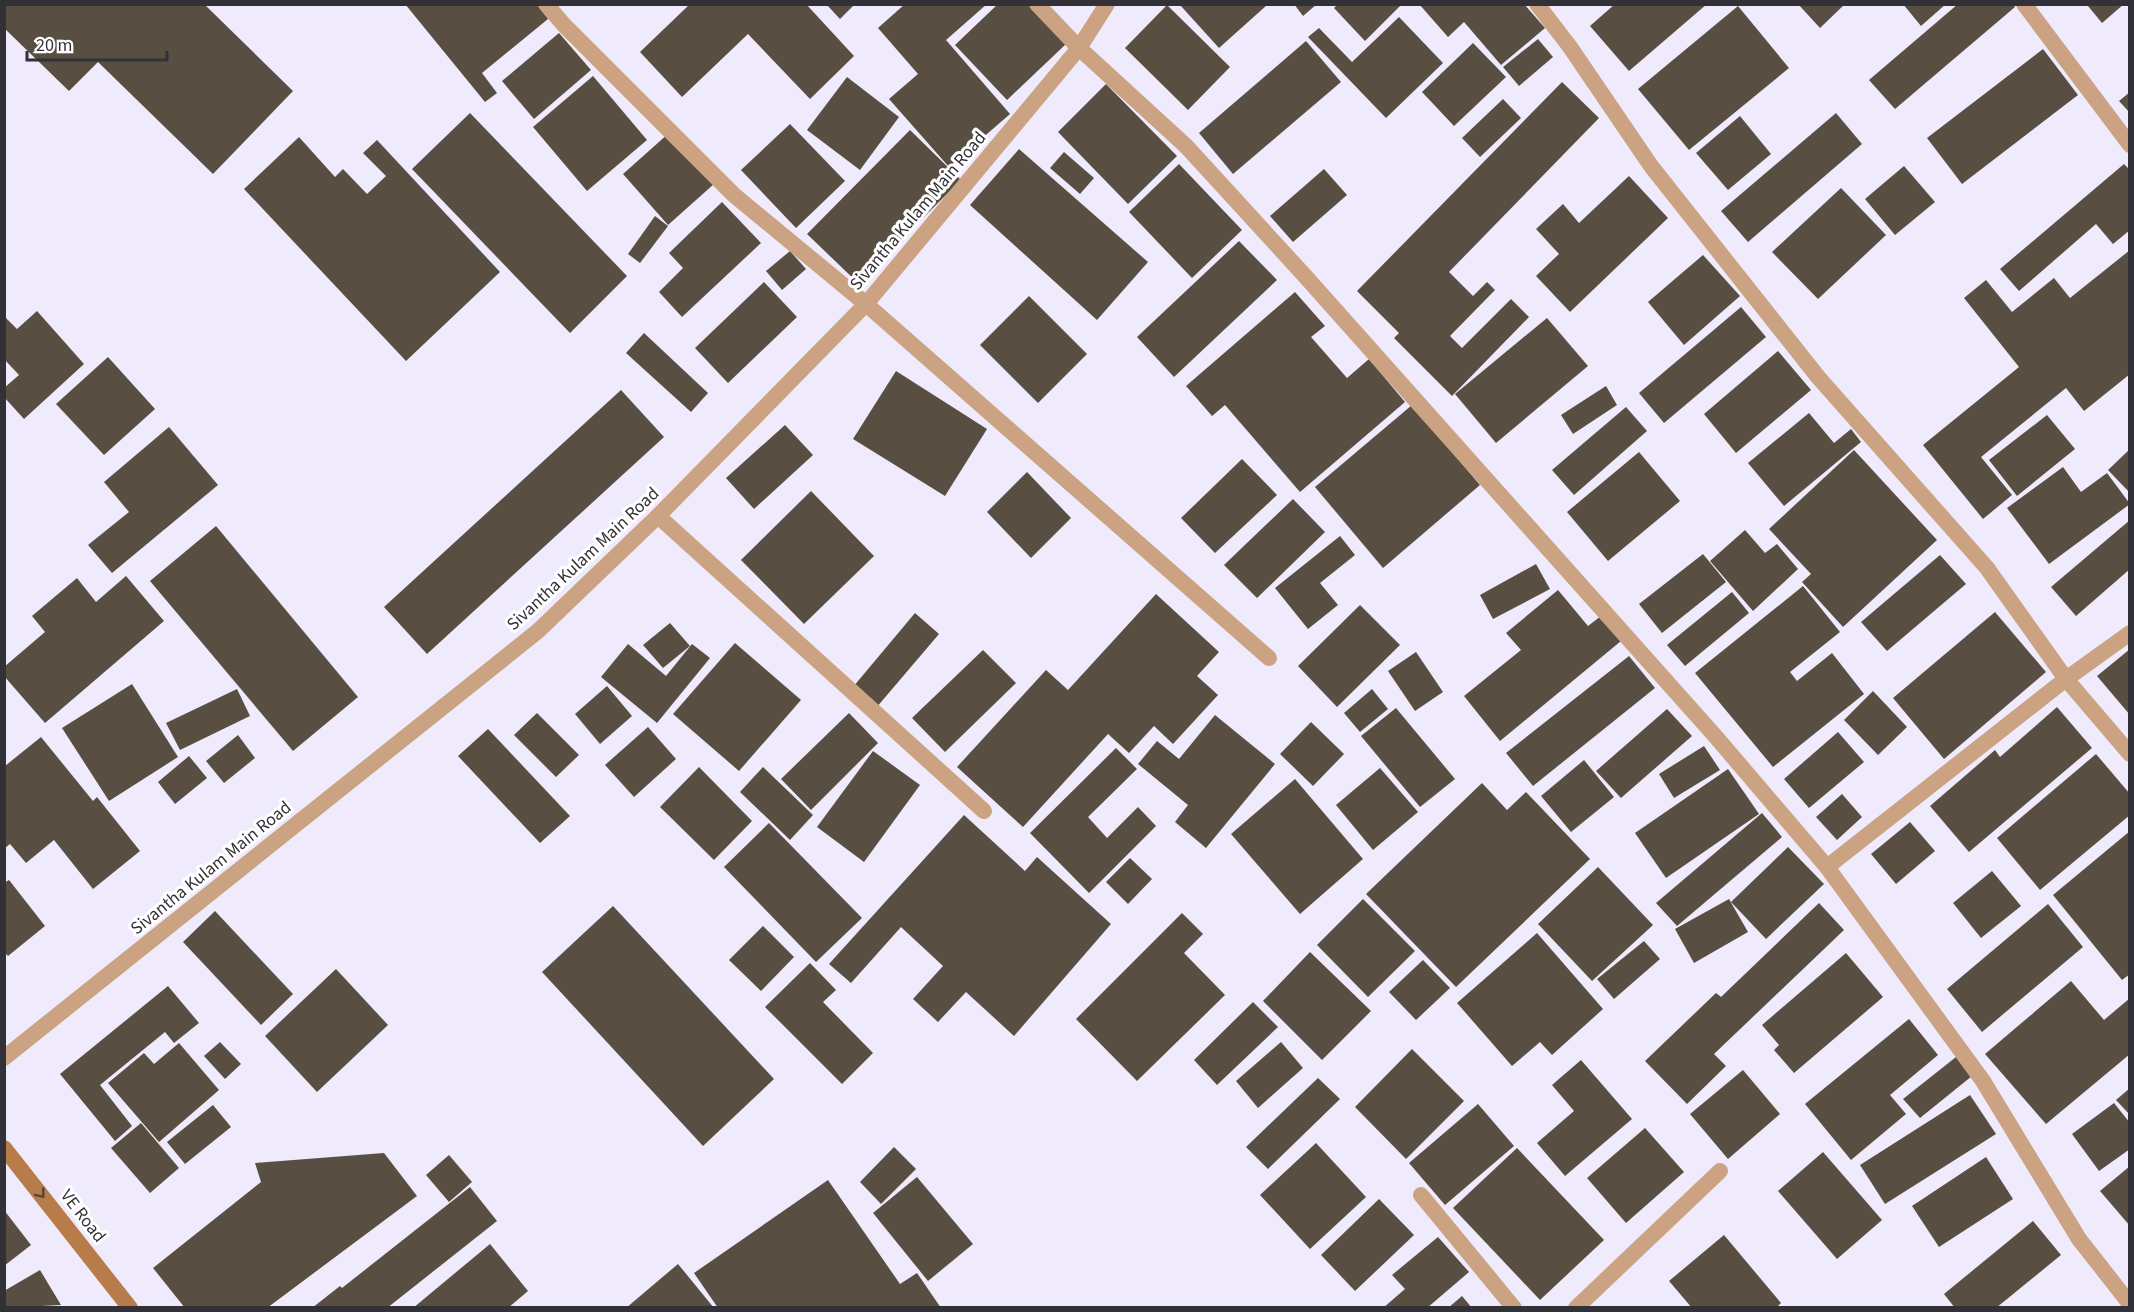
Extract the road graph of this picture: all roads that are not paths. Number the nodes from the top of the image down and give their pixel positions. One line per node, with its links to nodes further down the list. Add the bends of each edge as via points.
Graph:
1 (546, 4): 8 (street, via 734,195)
2 (1038, 4): 6 (street)
3 (1107, 4): 6 (street, Sivantha Kulam Main Road)
4 (1537, 4): 12 (street, via 1658,175 1818,377 1987,568)
5 (2024, 4): 7 (street)
6 (1079, 48): 8 (street, Sivantha Kulam Main Road); 15 (street, via 1186,146 1305,276)
7 (2130, 145)
8 (866, 304): 9 (street, Sivantha Kulam Main Road); 11 (street)
9 (658, 516): 14 (street); 16 (street, Sivantha Kulam Main Road, via 538,631)
10 (2130, 633): 12 (street)
11 (1269, 658)
12 (2066, 679): 13 (street); 15 (street)
13 (2130, 754)
14 (984, 811)
15 (1827, 867): 20 (street, via 1983,1080 2079,1239)
16 (4, 1058)
17 (6, 1153): 21 (main road, VE Road, one-way to 21)
18 (1720, 1171): 23 (street)
19 (1421, 1195): 22 (street)
20 (2130, 1304)
21 (130, 1308)
22 (1514, 1308)
23 (1576, 1308)

